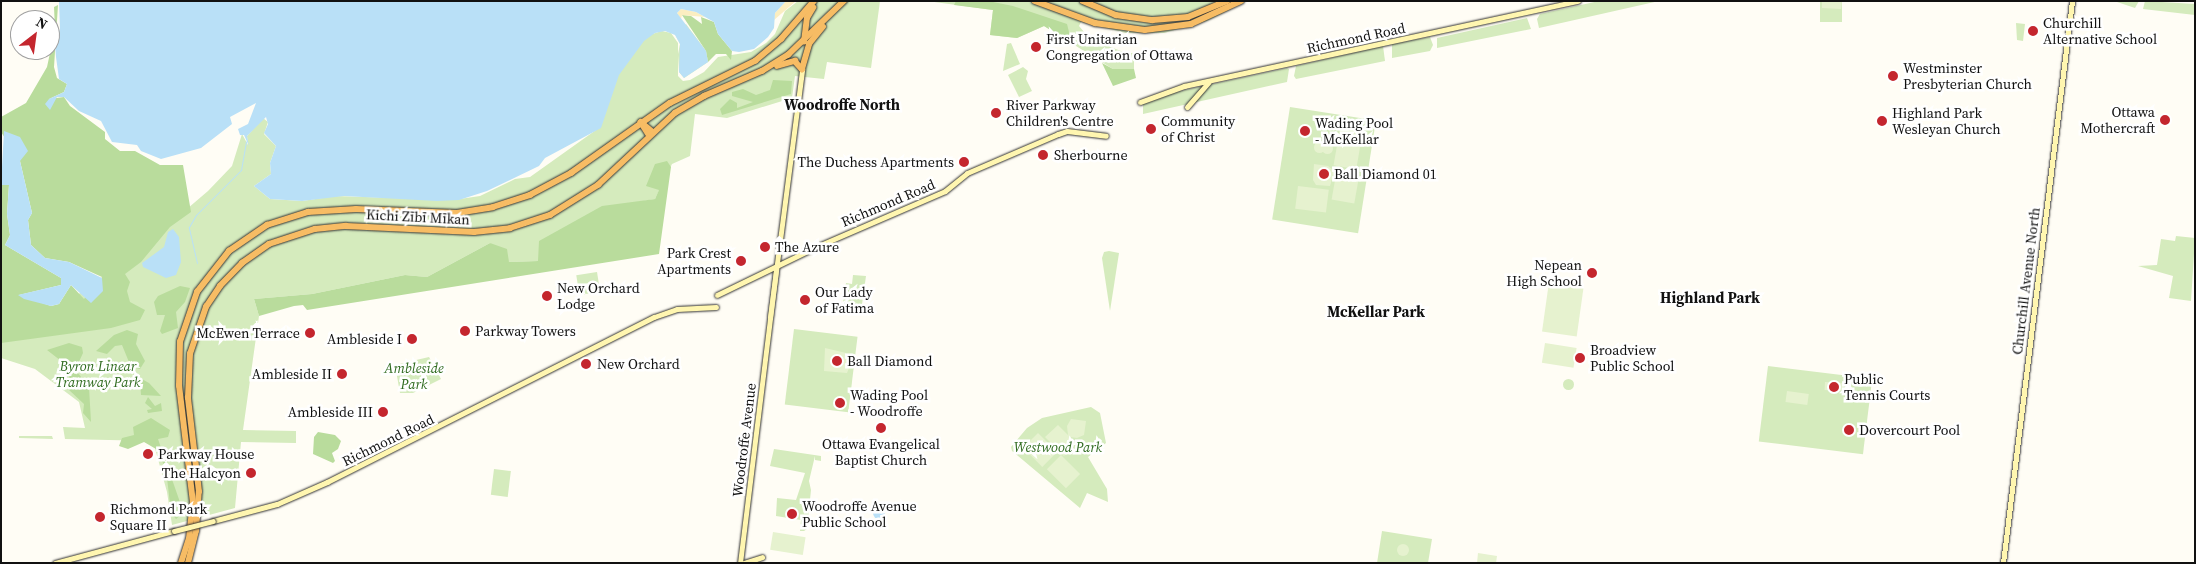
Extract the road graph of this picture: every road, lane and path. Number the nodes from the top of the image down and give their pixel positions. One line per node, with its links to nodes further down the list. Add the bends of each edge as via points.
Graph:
1 (816, 1): 9 (highway, via 807,18); 15 (highway, Kichi Zībī Mīkan, via 781,40 755,61 686,94)
2 (845, 1): 9 (highway, Kichi Zībī Mīkan); 10 (highway, via 809,44)
3 (1035, 1): 6 (highway, via 1095,23 1145,30 1199,21)
4 (1083, 1): 5 (highway, via 1116,15 1153,20 1188,17)
5 (1226, 1)
6 (1241, 1)
7 (1578, 1): 12 (main road, Richmond Road)
8 (2072, 1): 27 (main road, Churchill Avenue North)
9 (804, 42): 10 (highway); 11 (highway, Kichi Zībī Mīkan)
10 (802, 69): 11 (highway, via 798,62 791,61); 18 (main road, Woodroffe Avenue)
11 (755, 75): 16 (highway, Kichi Zībī Mīkan, via 690,103)
12 (1211, 80): 13 (main road, Richmond Road, via 1163,92); 14 (main road)
13 (1140, 102)
14 (1187, 107)
15 (641, 122): 16 (highway); 23 (highway, Kichi Zībī Mīkan, via 572,173 517,200 450,213 356,209 308,212 263,227 229,251 197,292 180,342 179,386 193,503 189,538)
16 (651, 134): 24 (highway, Kichi Zībī Mīkan, via 591,191 559,211 529,223 474,232 346,226 315,229 269,244 238,267 206,307 190,354 188,398 199,492 196,531)
17 (1106, 136): 18 (main road, Richmond Road, via 1068,130 967,173 945,191 818,246)
18 (777, 269): 19 (main road, Richmond Road); 25 (main road, Woodroffe Avenue)
19 (716, 295)
20 (716, 307): 22 (main road, Richmond Road, bridge, via 677,309 654,317 333,480 277,504)
21 (762, 557): 26 (main road)
22 (55, 563)
23 (181, 563)
24 (188, 563)
25 (740, 563)
26 (744, 563)
27 (2003, 563)

